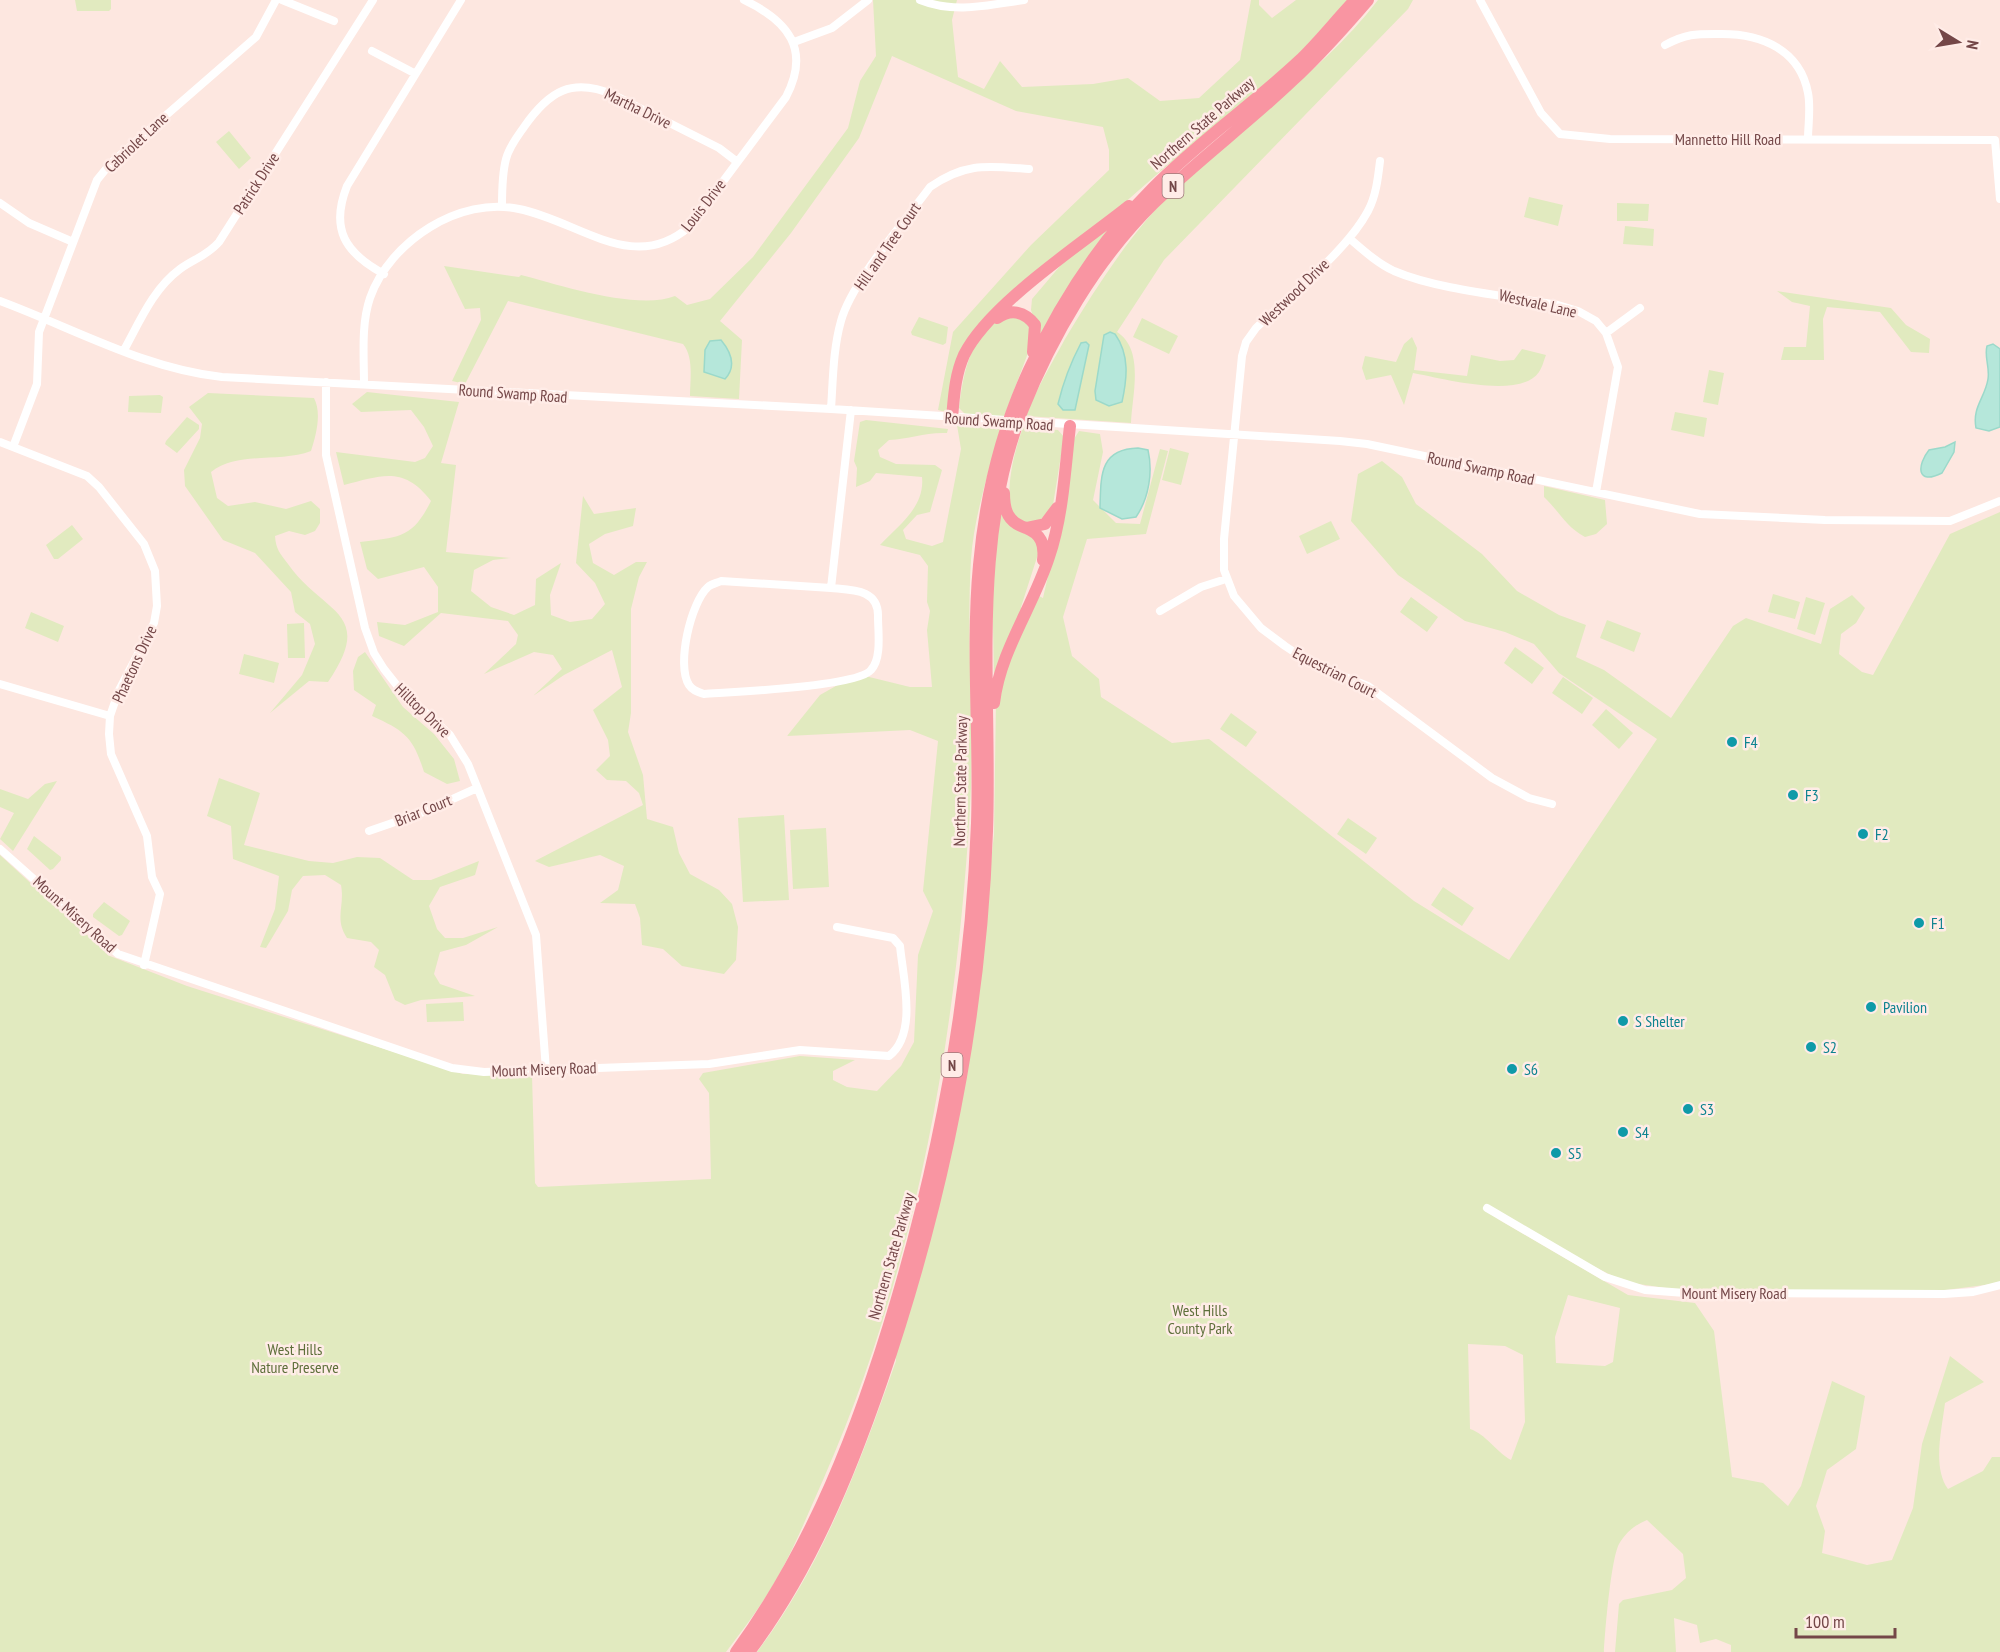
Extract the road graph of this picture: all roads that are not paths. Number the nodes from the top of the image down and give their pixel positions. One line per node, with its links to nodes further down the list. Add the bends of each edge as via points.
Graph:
1 (276, 0): 26 (street, Cabriolet Lane, via 256,37 110,164 98,180)
2 (282, 0): 12 (street)
3 (373, 0): 32 (street, Patrick Drive, via 219,242 160,287)
4 (461, 0): 16 (street)
5 (744, 0): 13 (street, via 777,19)
6 (868, 0): 13 (street, via 832,28)
7 (920, 0): 8 (street, via 952,9)
8 (1024, 0)
9 (1355, 0): 21 (highway, Northern State Parkway / N, via 1301,59)
10 (1368, 0): 38 (highway, Northern State Parkway / N, via 1294,79 1153,204 1118,244 1060,330)
11 (1480, 0): 17 (street, Mannetto Hill Road, via 1540,113 1560,134 1610,139)
12 (334, 21)
13 (794, 42): 18 (street, Louis Drive, via 795,79 786,97)
14 (1665, 45): 17 (street, via 1685,34 1742,34 1775,44 1801,73 1808,94)
15 (372, 51): 16 (street)
16 (414, 74): 27 (street, via 340,202 340,231 346,242 367,265)
17 (1808, 139): 22 (street, Mannetto Hill Road, via 1995,140)
18 (736, 161): 24 (street, Louis Drive, via 689,227 659,246 628,248 538,214); 24 (street, Martha Drive, via 719,148 598,88 563,89 535,110 512,143 503,173)
19 (1380, 161): 25 (street, Westwood Drive, via 1368,210)
20 (1029, 170): 36 (street, Hill and Tree Court, via 971,166 930,187 856,289 846,309 837,339)
21 (1154, 187): 33 (highway, Northern State Parkway / N, via 1089,264); 39 (highway, via 985,325 972,341 957,373)
22 (2000, 199)
23 (0, 203): 26 (street, via 29,223)
24 (502, 206): 27 (street, Louis Drive, via 466,211 427,228 408,243)
25 (1349, 238): 31 (street, Westvale Lane, via 1392,270 1416,279 1558,305 1596,321); 41 (street, Westwood Drive, via 1246,342)
26 (73, 242): 30 (street, Cabriolet Lane)
27 (384, 274): 35 (street, Louis Drive, via 375,286 367,315)
28 (0, 301): 30 (street, Round Swamp Road)
29 (1640, 308): 31 (street)
30 (44, 317): 32 (street, Round Swamp Road); 44 (street, Cabriolet Lane, via 37,344 38,384)
31 (1606, 333): 47 (street, via 1618,367)
32 (124, 350): 34 (street, Round Swamp Road, via 157,364 199,374)
33 (1027, 374): 38 (highway, Northern State Parkway / N); 39 (highway, via 1035,325 1022,313 1003,314 987,327 967,357)
34 (326, 382): 35 (street, Round Swamp Road); 57 (street, Hilltop Drive, via 329,474 374,653 399,688 450,735)
35 (364, 384): 36 (street, Round Swamp Road)
36 (831, 409): 37 (street, Round Swamp Road)
37 (851, 410): 39 (street, Round Swamp Road); 52 (street)
38 (1018, 410): 42 (highway, Northern State Parkway / N)
39 (952, 418): 40 (street, Round Swamp Road)
40 (1071, 426): 41 (street, Round Swamp Road); 46 (highway)
41 (1234, 435): 47 (street, Round Swamp Road, via 1367,444); 51 (street, Equestrian Court, via 1224,540)
42 (1008, 439): 45 (highway, Northern State Parkway / N); 66 (highway, Northern State Parkway / N, via 992,482 979,564 977,823 969,945 934,1158 885,1339 847,1448 812,1529)
43 (0, 442): 44 (street, Phaetons Drive)
44 (13, 447): 55 (street, Phaetons Drive, via 87,476 112,501 150,557 157,589 154,623)
45 (1009, 455): 49 (highway, via 1004,506 1013,521); 56 (highway, Northern State Parkway / N, via 989,565)
46 (1062, 490): 49 (highway, via 1056,511 1048,521); 50 (highway, via 1055,536)
47 (1596, 492): 48 (street, Round Swamp Road, via 1700,514 1825,520 1950,521)
48 (2000, 501)
49 (1026, 528): 50 (highway, via 1036,533 1044,546)
50 (1041, 579): 56 (highway, via 1000,670)
51 (1226, 579): 53 (street, via 1201,587); 58 (street, Equestrian Court, via 1245,611 1285,646 1312,664 1368,686 1492,778 1528,798)
52 (831, 588): 52 (street, via 860,590 873,597 879,609 876,662 870,672 855,679 804,686 704,694 688,683 685,641 708,587 721,581)
53 (1160, 611)
54 (0, 684): 55 (street, Phaetons Drive)
55 (110, 716): 62 (street, Phaetons Drive, via 111,753 147,836 153,877 160,894)
56 (988, 773): 67 (highway, Northern State Parkway / N, via 984,885 970,1014 945,1158 917,1269 875,1402 833,1508 803,1568)
57 (477, 788): 59 (street, Briar Court); 63 (street, Hilltop Drive, via 536,935)
58 (1552, 804)
59 (369, 831)
60 (0, 849): 62 (street, Mount Misery Road, via 118,954)
61 (837, 927): 63 (street, Mount Misery Road, via 893,938 900,945 906,1021 899,1048 889,1056 800,1050 709,1064)
62 (144, 965): 63 (street, Mount Misery Road, via 452,1068 508,1073)
63 (546, 1070)
64 (1487, 1208): 65 (street, Mount Misery Road, via 1605,1276 1645,1290 1944,1293)
65 (2000, 1286)
66 (736, 1652)
67 (749, 1652)

